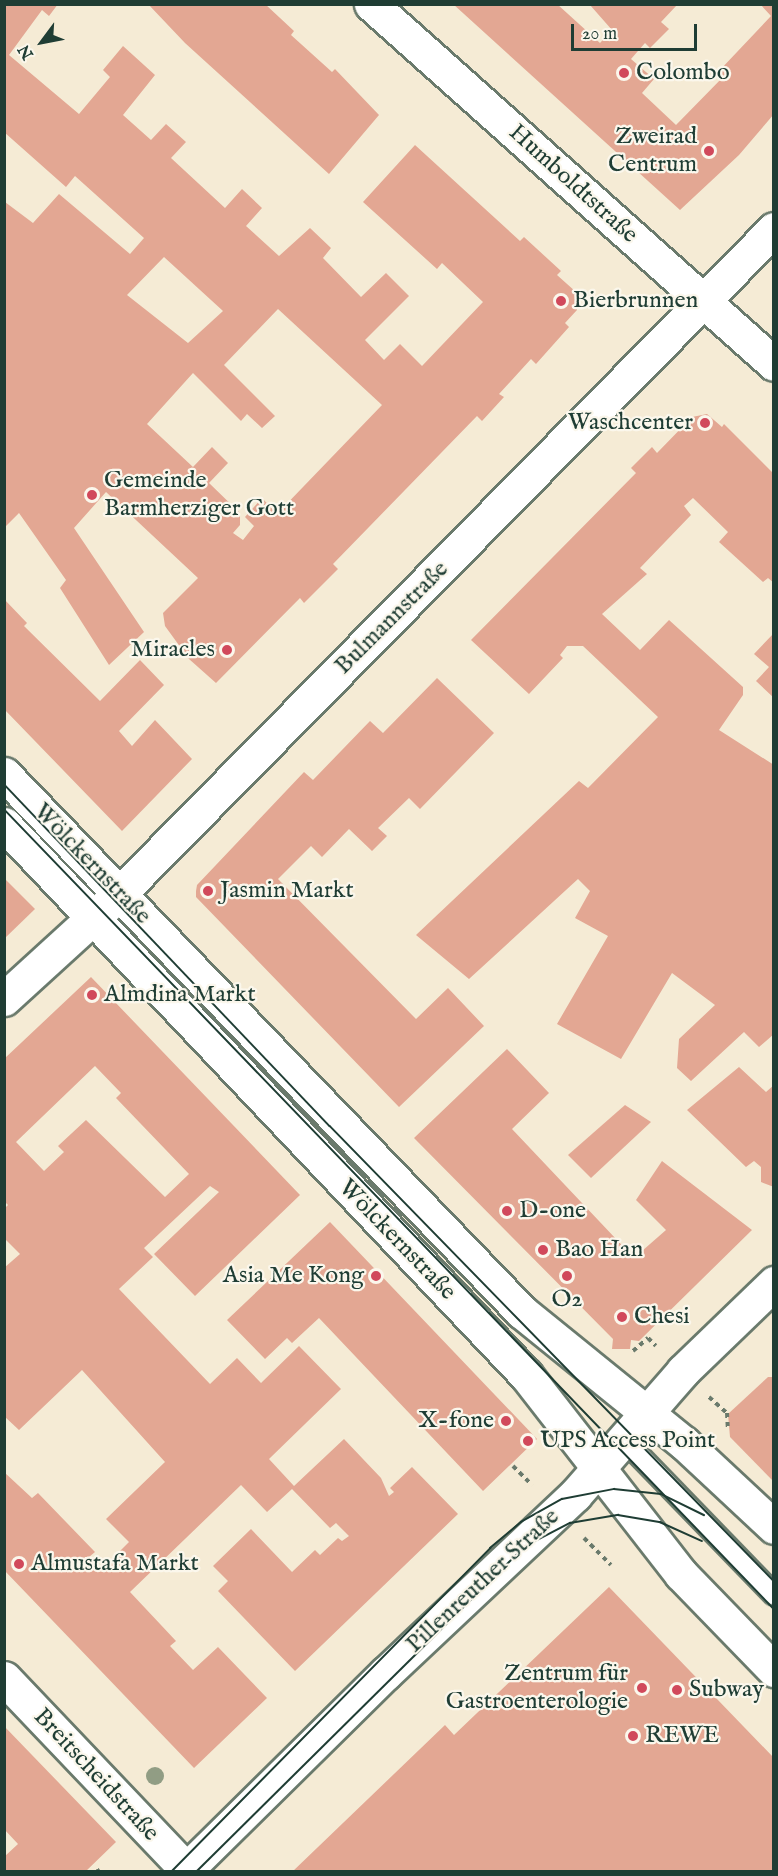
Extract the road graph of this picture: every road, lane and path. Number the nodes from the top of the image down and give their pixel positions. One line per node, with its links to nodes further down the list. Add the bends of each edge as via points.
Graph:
1 (371, 4): 3 (main road, Humboldtstraße)
2 (774, 229): 3 (main road, Bulmannstraße)
3 (706, 302): 4 (main road, Humboldtstraße); 7 (main road, Bulmannstraße)
4 (774, 364)
5 (4, 774): 7 (main road, Wölckernstraße)
6 (4, 825): 8 (main road, Wölckernstraße)
7 (120, 893): 8 (main road, Bulmannstraße); 11 (main road, Wölckernstraße, via 522,1312)
8 (94, 917): 9 (main road, Bulmannstraße); 13 (main road, Wölckernstraße, via 526,1375)
9 (4, 999)
10 (774, 1283): 11 (main road, Pillenreuther Straße)
11 (645, 1413): 12 (main road, Pillenreuther Straße); 14 (main road, Wölckernstraße, via 731,1484)
12 (625, 1441): 13 (main road, Pillenreuther Straße); 15 (lane)
13 (600, 1470): 16 (main road, Wölckernstraße, via 681,1574); 18 (main road, Pillenreuther Straße)
14 (774, 1527)
15 (774, 1595)
16 (774, 1670)
17 (4, 1678): 18 (main road, Breitscheidstraße)
18 (186, 1871)

